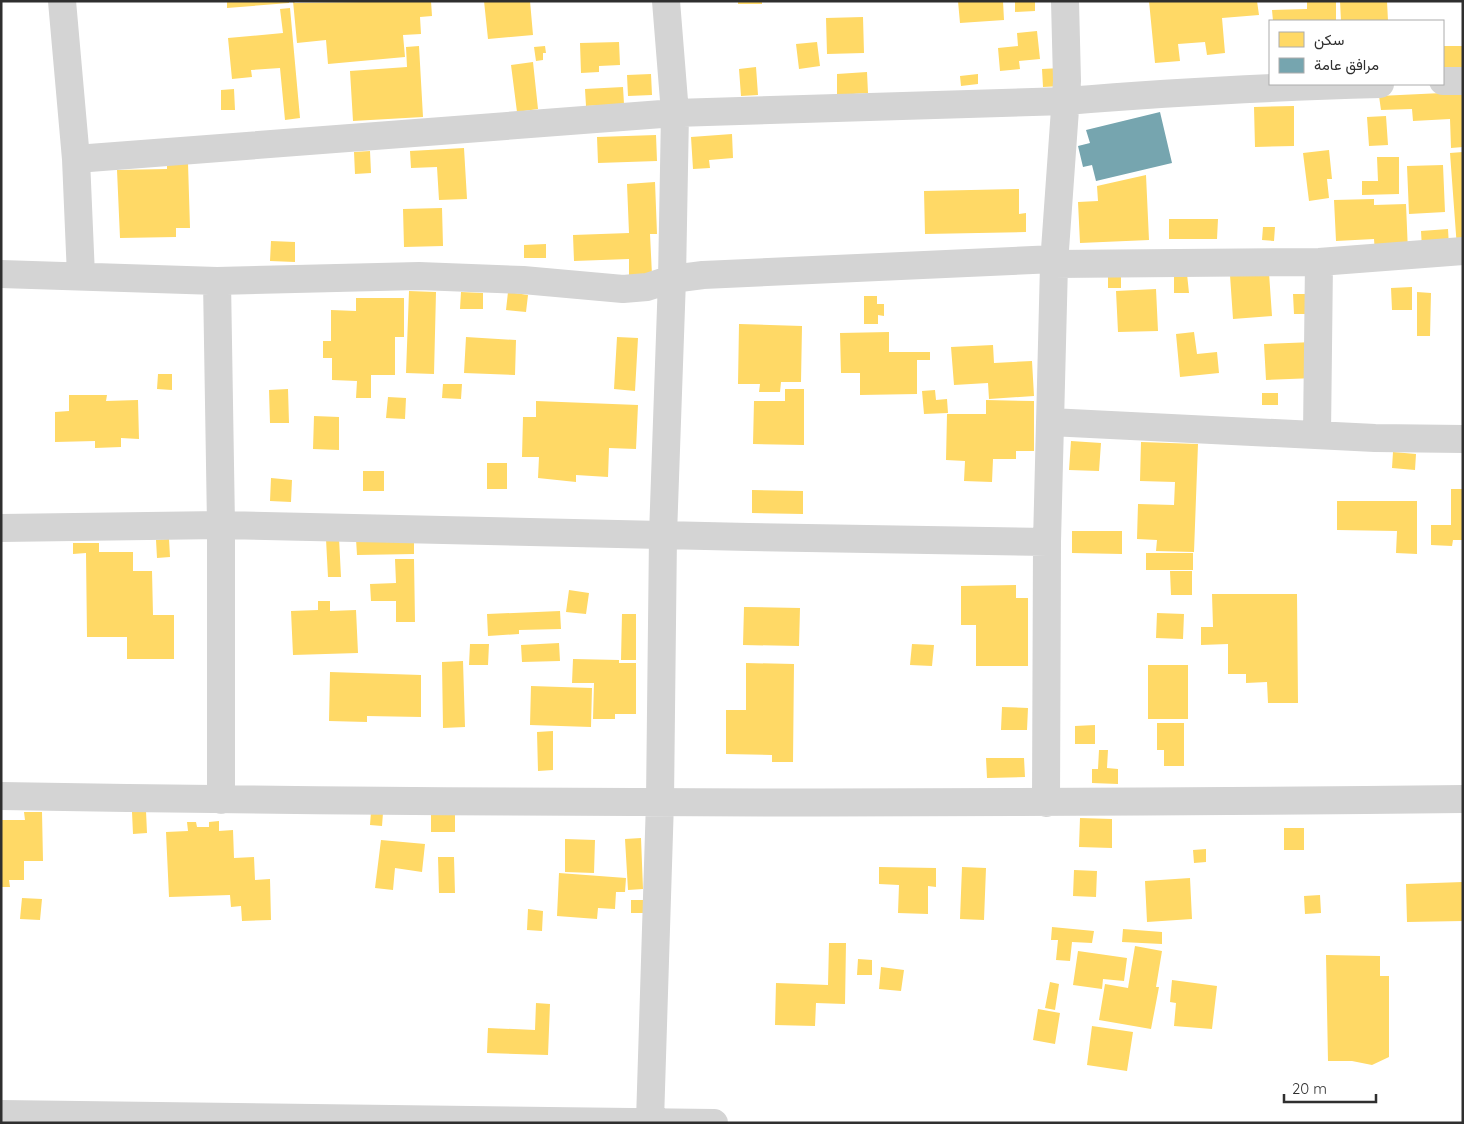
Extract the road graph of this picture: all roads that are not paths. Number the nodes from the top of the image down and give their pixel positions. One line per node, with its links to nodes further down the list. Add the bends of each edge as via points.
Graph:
1 (62, 1): 9 (street)
2 (666, 1): 8 (street)
3 (1065, 1): 7 (street)
4 (1463, 81): 5 (street)
5 (1444, 82)
6 (1358, 85): 7 (street)
7 (1066, 101): 8 (street); 11 (street)
8 (675, 113): 9 (street); 15 (street)
9 (76, 159): 14 (street)
10 (1463, 251): 12 (street)
11 (1055, 262): 12 (street); 15 (street, via 703,275); 17 (street)
12 (1319, 262): 18 (street)
13 (1, 274): 14 (street)
14 (81, 276): 16 (street)
15 (672, 279): 16 (street, via 647,287 624,289 523,280 419,276); 22 (street)
16 (217, 281): 20 (street)
17 (1050, 422): 18 (street); 23 (street)
18 (1317, 434): 19 (street)
19 (1463, 439)
20 (221, 525): 21 (street); 22 (street); 26 (street)
21 (1, 528)
22 (663, 535): 23 (street); 27 (street)
23 (1047, 542): 28 (street)
24 (1, 796): 26 (street)
25 (1463, 799): 28 (street)
26 (221, 800): 27 (street)
27 (660, 801): 28 (street); 31 (street)
28 (1046, 803)
29 (1, 1114): 30 (street)
30 (206, 1119): 31 (street)
31 (650, 1121): 32 (street)
32 (714, 1123)

